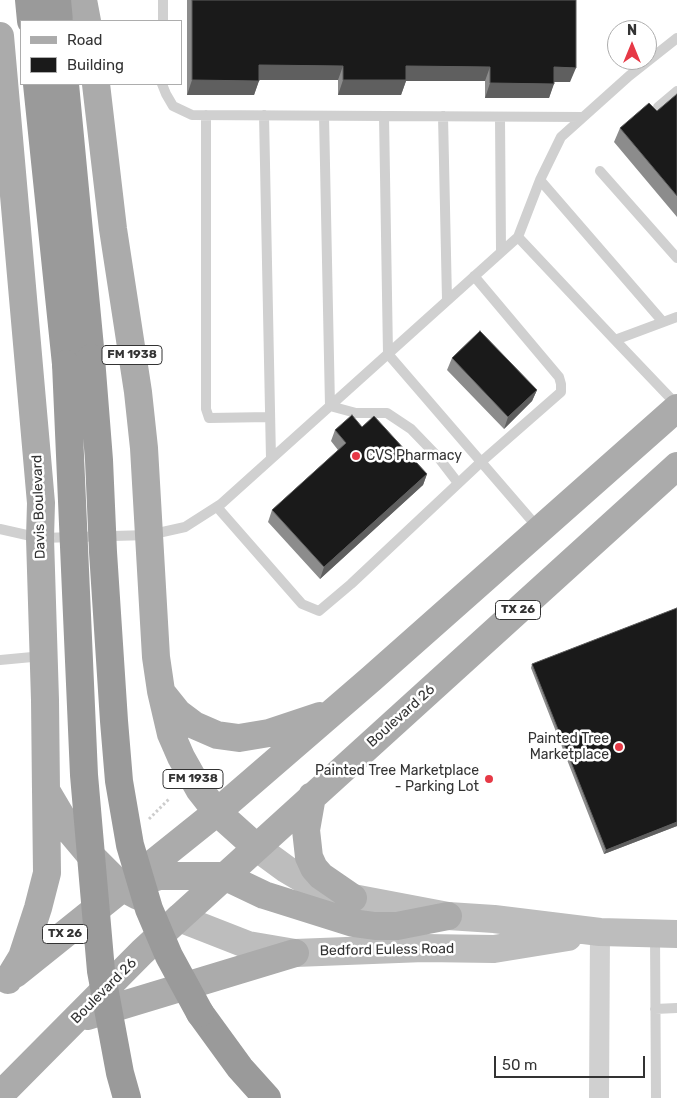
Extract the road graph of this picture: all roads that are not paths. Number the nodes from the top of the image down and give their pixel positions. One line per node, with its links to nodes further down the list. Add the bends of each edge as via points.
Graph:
1 (29, 0): 5 (highway)
2 (57, 0): 6 (highway)
3 (83, 0): 7 (main road)
4 (163, 0): 8 (lane)
5 (31, 20)
6 (59, 20)
7 (87, 20)
8 (163, 20)
9 (0, 36): 47 (main road, Davis Boulevard, via 41,503)
10 (677, 38): 23 (lane)
11 (37, 85): 35 (highway)
12 (65, 85): 35 (highway)
13 (96, 85): 46 (main road, FM 1938, via 113,229 138,392)
14 (162, 85): 17 (lane, via 173,106 192,115)
15 (677, 91): 16 (lane)
16 (658, 107)
17 (206, 115): 18 (lane); 38 (lane, via 206,409 209,418)
18 (264, 115): 19 (lane); 38 (lane)
19 (324, 116): 20 (lane); 36 (lane)
20 (384, 116): 21 (lane); 34 (lane)
21 (443, 116): 22 (lane); 30 (lane)
22 (500, 116): 23 (lane); 27 (lane)
23 (583, 117): 25 (lane, via 561,137)
24 (600, 171): 28 (lane)
25 (540, 180): 26 (lane); 32 (lane)
26 (518, 237): 27 (lane); 33 (lane)
27 (502, 251): 29 (lane)
28 (677, 258)
29 (474, 276): 30 (lane); 40 (lane, via 562,384 562,392)
30 (448, 300): 34 (lane)
31 (677, 317): 32 (lane)
32 (663, 322): 33 (lane)
33 (616, 340): 37 (lane)
34 (388, 354): 36 (lane); 40 (lane)
35 (78, 361): 69 (highway, bridge, via 85,785 101,972); 70 (highway, bridge, via 99,460 119,781 130,845 149,909 186,988 240,1068)
36 (330, 406): 39 (lane); 42 (lane, via 356,413 387,413 411,429)
37 (677, 407): 45 (main road, TX 26)
38 (270, 416): 39 (lane)
39 (271, 459): 43 (lane)
40 (481, 462): 42 (lane); 45 (lane)
41 (677, 466): 53 (main road, Boulevard 26 / TX 26)
42 (458, 483): 43 (lane, via 319,611 302,604)
43 (217, 508): 46 (lane, via 185,527)
44 (0, 529): 47 (lane)
45 (540, 530): 51 (main road, TX 26)
46 (149, 535): 47 (lane); 50 (main road, FM 1938)
47 (40, 538): 48 (main road, Davis Boulevard)
48 (44, 656): 49 (lane); 52 (main road, Davis Boulevard)
49 (0, 660)
50 (161, 691): 51 (main road, via 178,713 194,725 217,735 238,738 269,733); 54 (main road, FM 1938, via 180,757)
51 (333, 711): 54 (main road, TX 26)
52 (46, 790): 57 (main road, Davis Boulevard, via 70,831); 64 (main road, via 47,873 22,957)
53 (312, 796): 55 (main road, Boulevard 26 / TX 26); 58 (main road, via 306,830 309,857 321,876)
54 (217, 812): 55 (main road, FM 1938); 57 (main road, TX 26)
55 (256, 846): 56 (main road, Boulevard 26 / TX 26); 58 (main road, Bedford Euless Road, via 308,882)
56 (224, 876): 57 (main road, via 159,876); 59 (main road, via 264,895 353,923 397,926); 60 (main road, Boulevard 26 / TX 26)
57 (122, 888): 60 (main road, Davis Boulevard); 64 (main road, TX 26)
58 (353, 898): 59 (main road, Bedford Euless Road)
59 (448, 916): 61 (main road, Bedford Euless Road)
60 (179, 918): 63 (main road, Bedford Euless Road, via 248,945); 67 (main road, Boulevard 26 / TX 26)
61 (600, 932): 62 (main road, Bedford Euless Road); 63 (main road, Bedford Euless Road, via 494,948); 71 (street)
62 (666, 933): 66 (lane)
63 (295, 953): 67 (main road)
64 (4, 984)
65 (677, 1008): 66 (lane)
66 (655, 1009): 72 (lane)
67 (76, 1019): 68 (main road, Boulevard 26 / TX 26)
68 (0, 1095)
69 (127, 1098)
70 (267, 1098)
71 (599, 1098)
72 (656, 1098)

